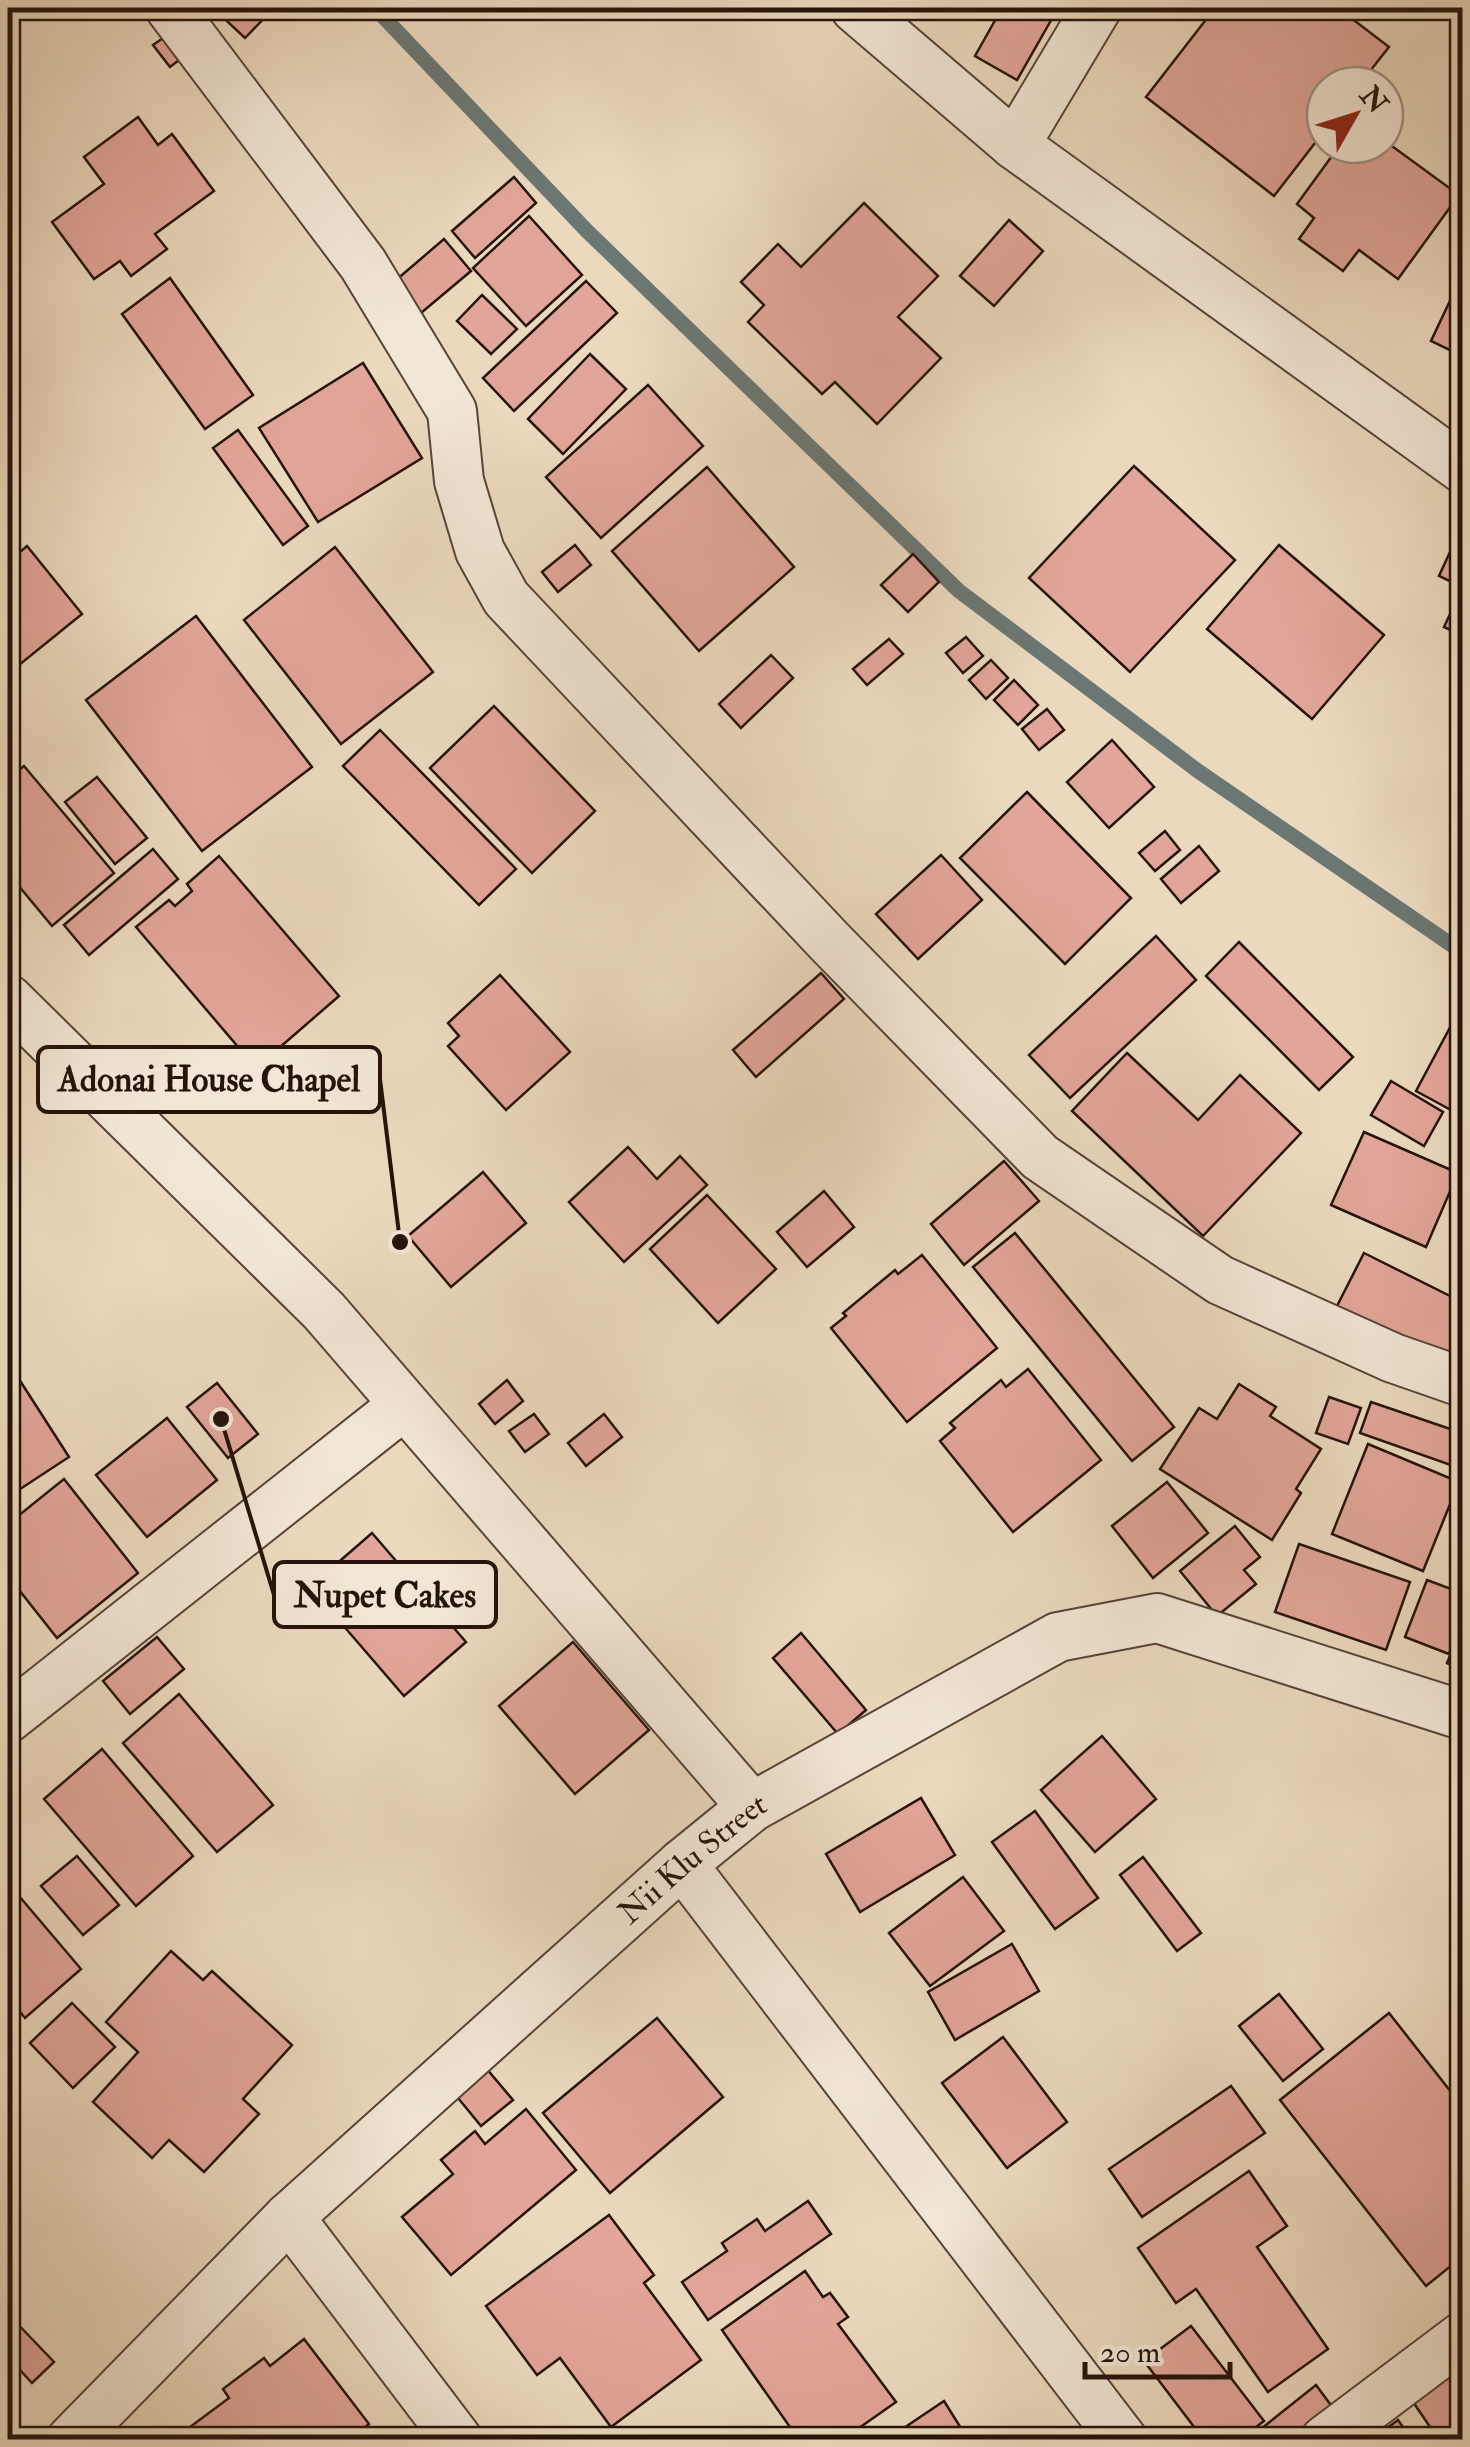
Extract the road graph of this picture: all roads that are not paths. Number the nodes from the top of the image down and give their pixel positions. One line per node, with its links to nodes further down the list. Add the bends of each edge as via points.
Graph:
1 (170, 8): 7 (street, via 363,264 440,390 452,412 460,480 480,551 506,598 1040,1157 1220,1280)
2 (855, 8): 4 (street)
3 (1097, 8): 4 (street)
4 (1015, 144): 5 (street)
5 (1462, 468)
6 (8, 999): 8 (street, via 324,1311)
7 (1462, 1382)
8 (404, 1406): 10 (street); 11 (street)
9 (1462, 1715): 11 (street, Nii Klu Street, via 1157,1618 1058,1636)
10 (8, 1718)
11 (752, 1807): 12 (street, Nii Klu Street)
12 (682, 1864): 13 (street, Nii Klu Street); 17 (street)
13 (289, 2217): 15 (street, Nii Klu Street); 16 (street)
14 (1462, 2337): 18 (street)
15 (71, 2440)
16 (458, 2440)
17 (1123, 2440)
18 (1325, 2440)

